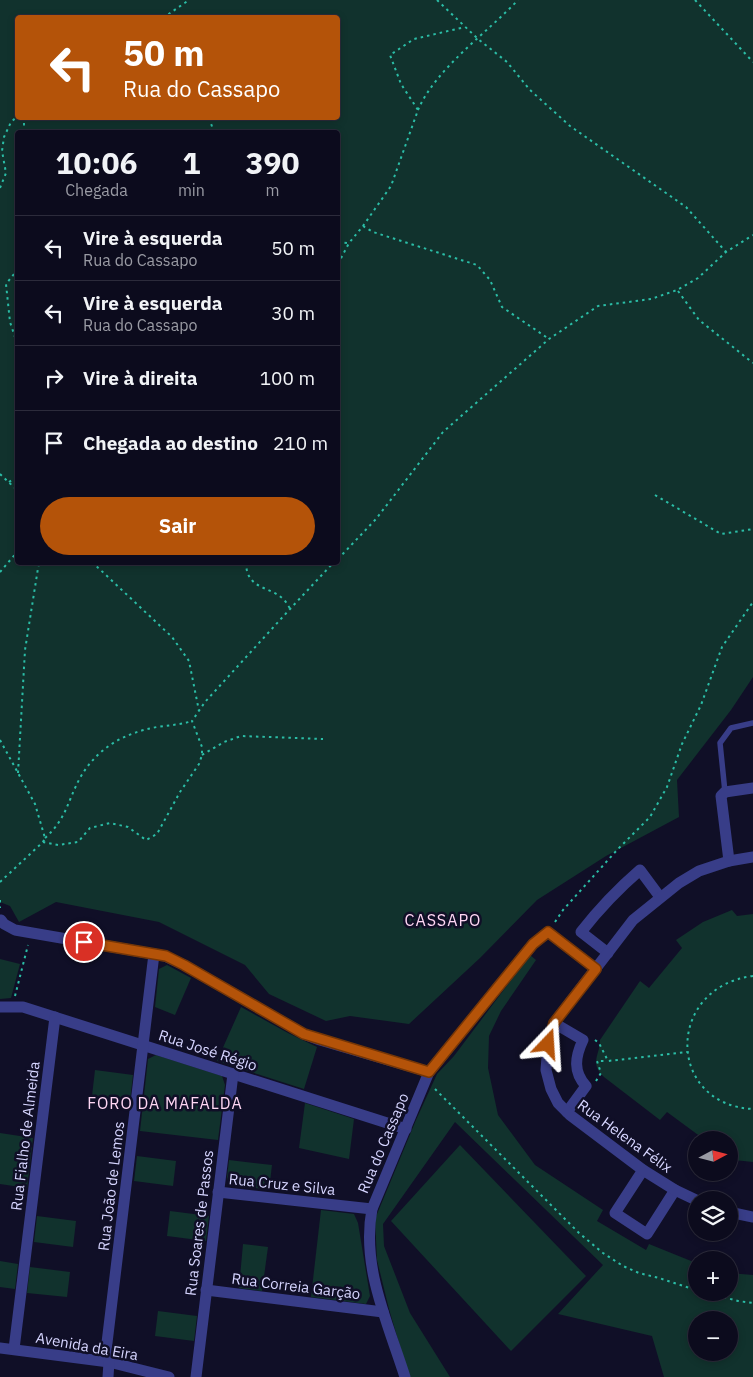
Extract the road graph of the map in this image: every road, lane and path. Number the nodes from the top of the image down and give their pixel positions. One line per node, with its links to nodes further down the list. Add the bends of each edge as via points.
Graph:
1 (189, 0): 5 (path)
2 (437, 0): 6 (path)
3 (518, 0): 7 (path)
4 (695, 0): 8 (path)
5 (167, 15)
6 (465, 27): 7 (path); 9 (path, via 414,39 390,55 401,84)
7 (478, 39): 9 (path, via 447,68 425,95); 16 (path, via 507,62 530,90 570,126 686,207)
8 (753, 62)
9 (418, 110): 12 (path, via 391,186)
10 (15, 119): 11 (path, via 4,137 2,151 6,173)
11 (0, 188)
12 (363, 226): 15 (path); 21 (path, via 477,265 490,280 502,307)
13 (753, 235): 16 (path)
14 (340, 242): 15 (path)
15 (348, 243): 17 (path)
16 (726, 252): 19 (path, via 698,278)
17 (340, 260)
18 (15, 273): 20 (path, via 6,284)
19 (677, 290): 21 (path, via 651,298 598,306); 22 (path, via 698,320)
20 (15, 337)
21 (549, 339): 30 (path, via 443,432 376,519)
22 (753, 363)
23 (0, 474): 25 (path)
24 (15, 478): 25 (path)
25 (8, 482): 26 (path)
26 (15, 488)
27 (654, 495): 28 (path, via 721,534)
28 (753, 529)
29 (15, 554): 35 (path)
30 (340, 557)
31 (39, 565): 44 (path, via 25,650)
32 (95, 565): 38 (path, via 172,637 189,661)
33 (246, 565): 37 (path, via 246,573 252,582 287,601)
34 (331, 565): 37 (path)
35 (0, 572)
36 (753, 602): 54 (path, via 722,647 667,787 650,817 617,850)
37 (290, 608): 38 (path)
38 (199, 711): 39 (path)
39 (192, 721): 43 (path); 47 (path, via 135,732 105,747 80,778 63,817)
40 (753, 724): 46 (lane, via 731,728 720,743)
41 (323, 739): 43 (path, via 241,736)
42 (0, 740): 44 (path)
43 (202, 755): 48 (path, via 157,834 146,840 128,827 110,823 90,828 78,842 58,845)
44 (18, 772): 47 (path, via 35,804)
45 (753, 788): 46 (street)
46 (725, 792): 50 (street, via 721,799)
47 (45, 838): 48 (path)
48 (43, 842): 51 (path)
49 (753, 857): 50 (street, Rua Helena Félix)
50 (729, 861): 52 (street, Rua Helena Félix, via 699,871)
51 (0, 882)
52 (660, 897): 56 (street, Rua Helena Félix, via 633,920); 56 (street, via 640,870 602,906 581,932)
53 (1, 920): 55 (street, via 10,928)
54 (548, 932): 58 (street); 70 (street, Rua do Cassapo, via 533,944)
55 (31, 933): 57 (street); 60 (path)
56 (608, 953): 58 (street, Rua Helena Félix)
57 (154, 954): 65 (street, Rua João de Lemos); 70 (street, via 184,965 304,1034)
58 (596, 969): 63 (street, Rua Helena Félix)
59 (753, 976): 66 (path, via 718,987 703,1001 691,1020)
60 (13, 1005): 61 (street, Rua José Régio); 62 (street, Rua José Régio)
61 (0, 1006)
62 (55, 1017): 65 (street, Rua José Régio); 87 (street, Rua Fialho de Almeida)
63 (554, 1023): 72 (street, Rua Helena Félix, via 546,1070 551,1089); 72 (street, via 583,1040 576,1062 580,1080 586,1086)
64 (599, 1043): 67 (path)
65 (144, 1045): 68 (street, Rua José Régio); 88 (street, Rua João de Lemos, via 106,1351)
66 (687, 1052): 67 (path); 71 (path, via 694,1073 710,1093 730,1105)
67 (608, 1061): 69 (path, via 597,1061)
68 (233, 1074): 73 (street, Rua José Régio); 76 (street, Rua Soares de Passos)
69 (601, 1075)
70 (428, 1076): 73 (street, Rua do Cassapo); 81 (path, via 602,1253 639,1273)
71 (753, 1109)
72 (567, 1112): 74 (street, Rua Helena Félix)
73 (406, 1129): 78 (street, Rua do Cassapo)
74 (643, 1170): 75 (street, Rua Helena Félix); 75 (street, via 615,1213 647,1234)
75 (675, 1190): 77 (street, Rua Helena Félix)
76 (218, 1192): 78 (street, Rua Cruz e Silva); 82 (street, Rua Soares de Passos)
77 (688, 1196)
78 (372, 1209): 85 (street, Rua do Cassapo, via 369,1226 371,1258)
79 (738, 1214): 80 (street)
80 (753, 1217)
81 (688, 1287)
82 (206, 1290): 85 (street, Rua Correia Garção); 91 (street, Rua Soares de Passos)
83 (738, 1301): 84 (path)
84 (753, 1303)
85 (383, 1312): 92 (street, Rua do Cassapo)
86 (0, 1348): 87 (street, Avenida da Eira)
87 (14, 1349): 88 (street, Avenida da Eira)
88 (109, 1362): 89 (street, Rua João de Lemos); 90 (street, Avenida da Eira)
89 (108, 1377)
90 (169, 1377)
91 (196, 1377)
92 (405, 1377)

